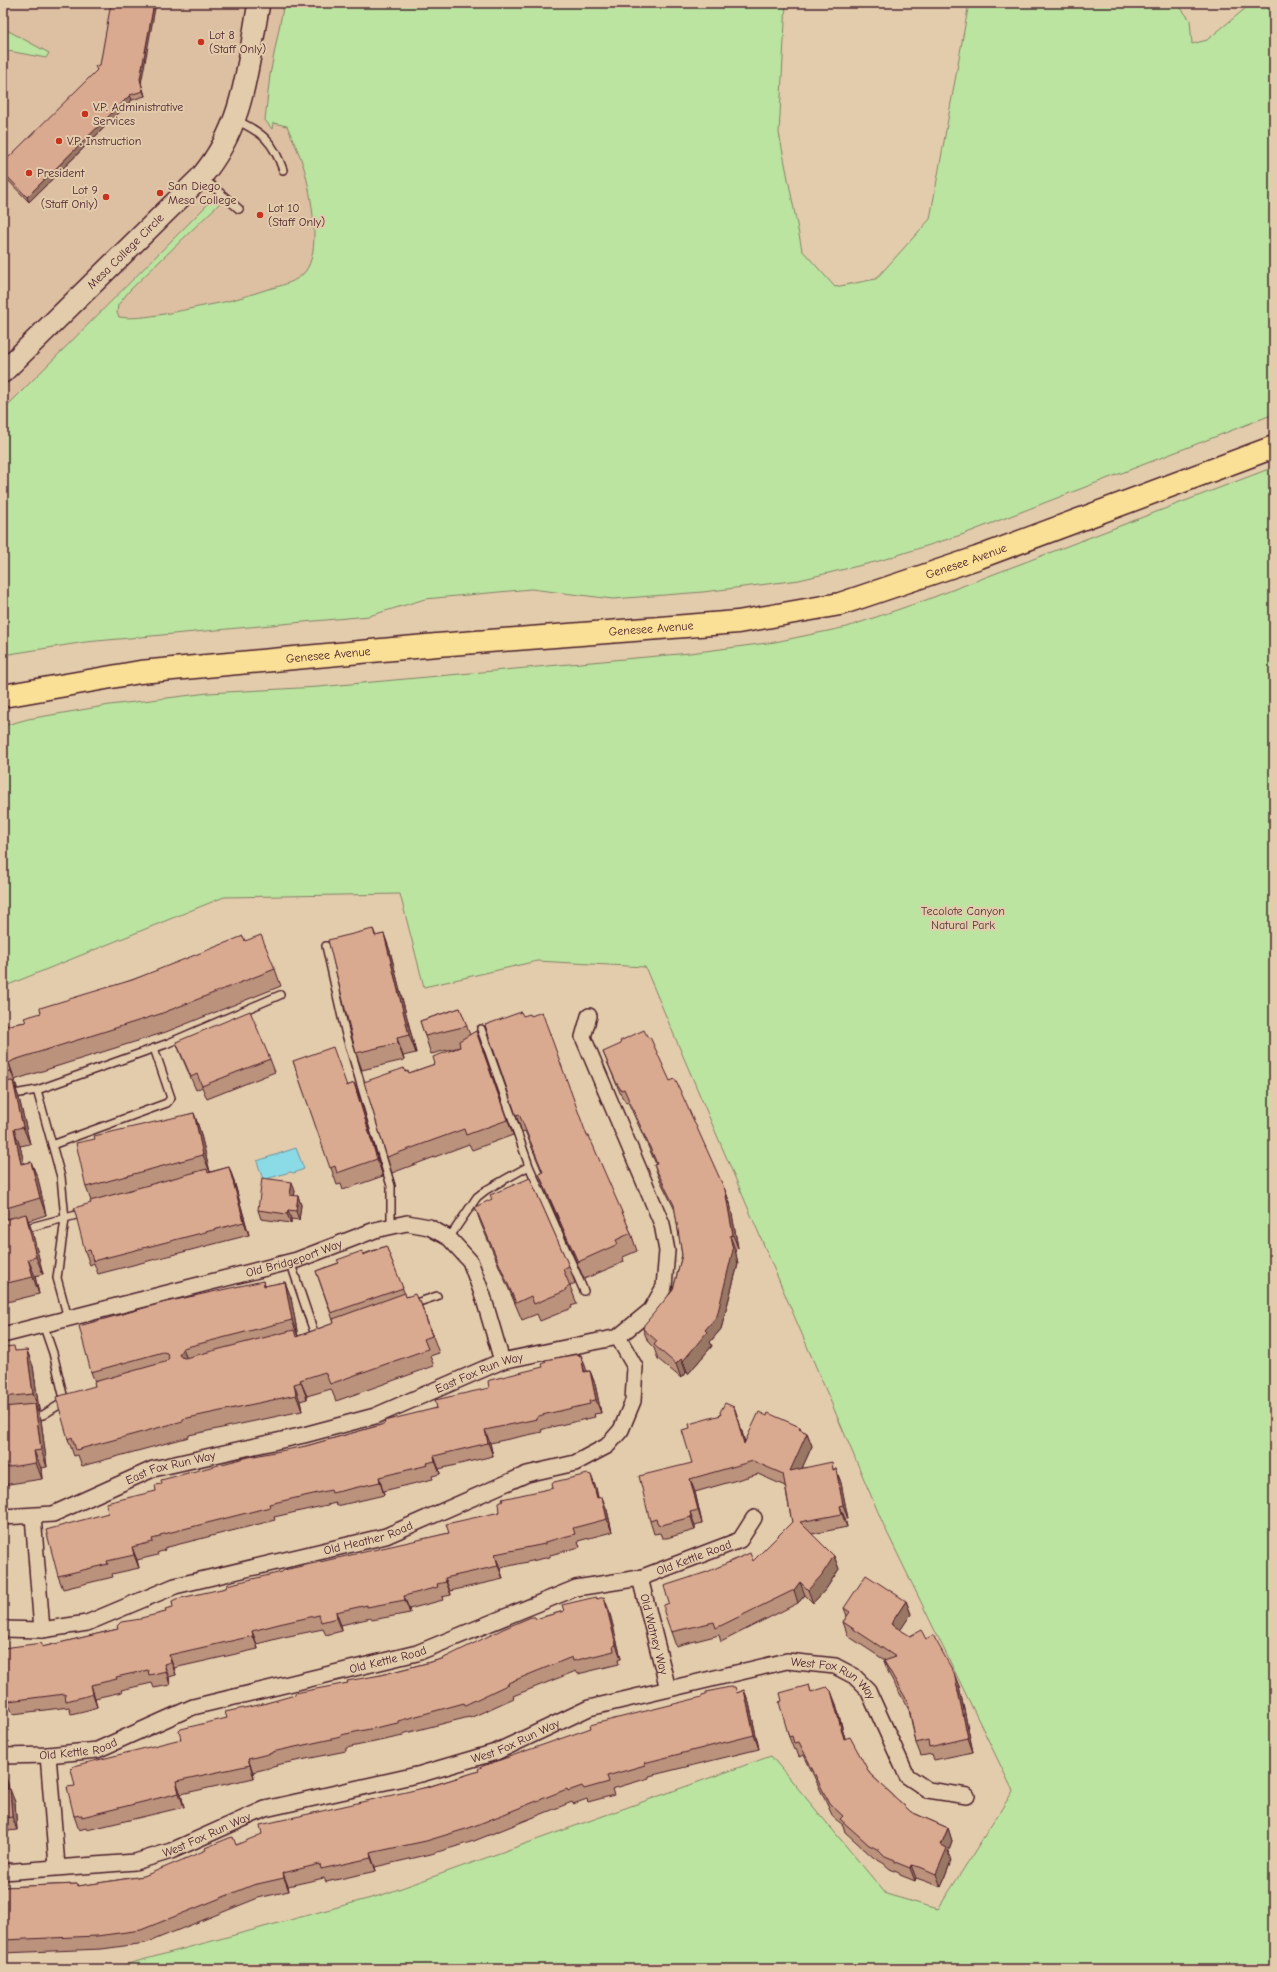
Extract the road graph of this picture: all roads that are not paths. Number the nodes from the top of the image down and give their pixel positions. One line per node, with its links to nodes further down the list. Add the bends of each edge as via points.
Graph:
1 (259, 3): 2 (street, Mesa College Circle)
2 (236, 120): 3 (lane, via 258,130 276,152); 4 (street, Mesa College Circle, via 218,156)
3 (283, 170)
4 (201, 177): 5 (lane); 6 (street, Mesa College Circle)
5 (239, 209)
6 (3, 372)
7 (1274, 448): 8 (main road, Genesee Avenue, via 977,558 840,604 738,622 437,645 140,672)
8 (3, 696)
9 (326, 946): 20 (lane, via 345,1031 391,1186)
10 (280, 995): 13 (lane)
11 (589, 1016): 31 (street, East Fox Run Way, via 583,1037 662,1224 667,1251 664,1287 651,1310)
12 (482, 1029): 17 (lane)
13 (154, 1048): 14 (lane); 16 (lane, via 172,1098 167,1104)
14 (37, 1090): 15 (lane); 16 (lane)
15 (3, 1096)
16 (52, 1145): 19 (lane, via 61,1177)
17 (529, 1166): 22 (lane, via 486,1190 477,1198); 24 (lane)
18 (95, 1210): 19 (lane)
19 (65, 1219): 21 (lane); 27 (lane, via 57,1278)
20 (391, 1226): 22 (street, Old Bridgeport Way, via 407,1223 430,1226); 23 (street, Old Bridgeport Way)
21 (18, 1230)
22 (449, 1238): 32 (street, Old Bridgeport Way, via 470,1261)
23 (290, 1261): 27 (street, Old Bridgeport Way); 30 (lane, via 313,1339)
24 (584, 1291)
25 (437, 1296): 26 (lane)
26 (407, 1306)
27 (68, 1318): 28 (street, Old Bridgeport Way)
28 (43, 1324): 29 (street, Old Bridgeport Way); 34 (lane)
29 (3, 1335)
30 (324, 1335)
31 (618, 1337): 32 (street, East Fox Run Way); 41 (street, Old Heather Road, via 635,1367 633,1401 621,1430 607,1446 575,1464 527,1474 386,1536 175,1586 87,1623)
32 (502, 1361): 36 (street, East Fox Run Way, via 375,1416 153,1469 53,1514)
33 (78, 1400): 34 (lane)
34 (65, 1403): 35 (lane, via 43,1415)
35 (23, 1417)
36 (33, 1516): 37 (street, East Fox Run Way); 41 (street)
37 (3, 1517)
38 (754, 1518): 39 (street, Old Kettle Road, via 740,1540)
39 (640, 1578): 42 (street, Old Watney Way); 43 (street, Old Kettle Road, via 576,1588 416,1652 193,1707 97,1750)
40 (3, 1629): 41 (street, Old Heather Road)
41 (42, 1630)
42 (668, 1690): 45 (street, West Fox Run Way, via 787,1661 835,1666 854,1676 868,1690 907,1776 928,1790); 46 (street, West Fox Run Way, via 589,1708 496,1752 421,1774 265,1809 171,1851 135,1862)
43 (48, 1755): 44 (street, Old Kettle Road); 46 (street)
44 (3, 1756)
45 (968, 1796)
46 (56, 1866): 47 (street, West Fox Run Way)
47 (3, 1872)

